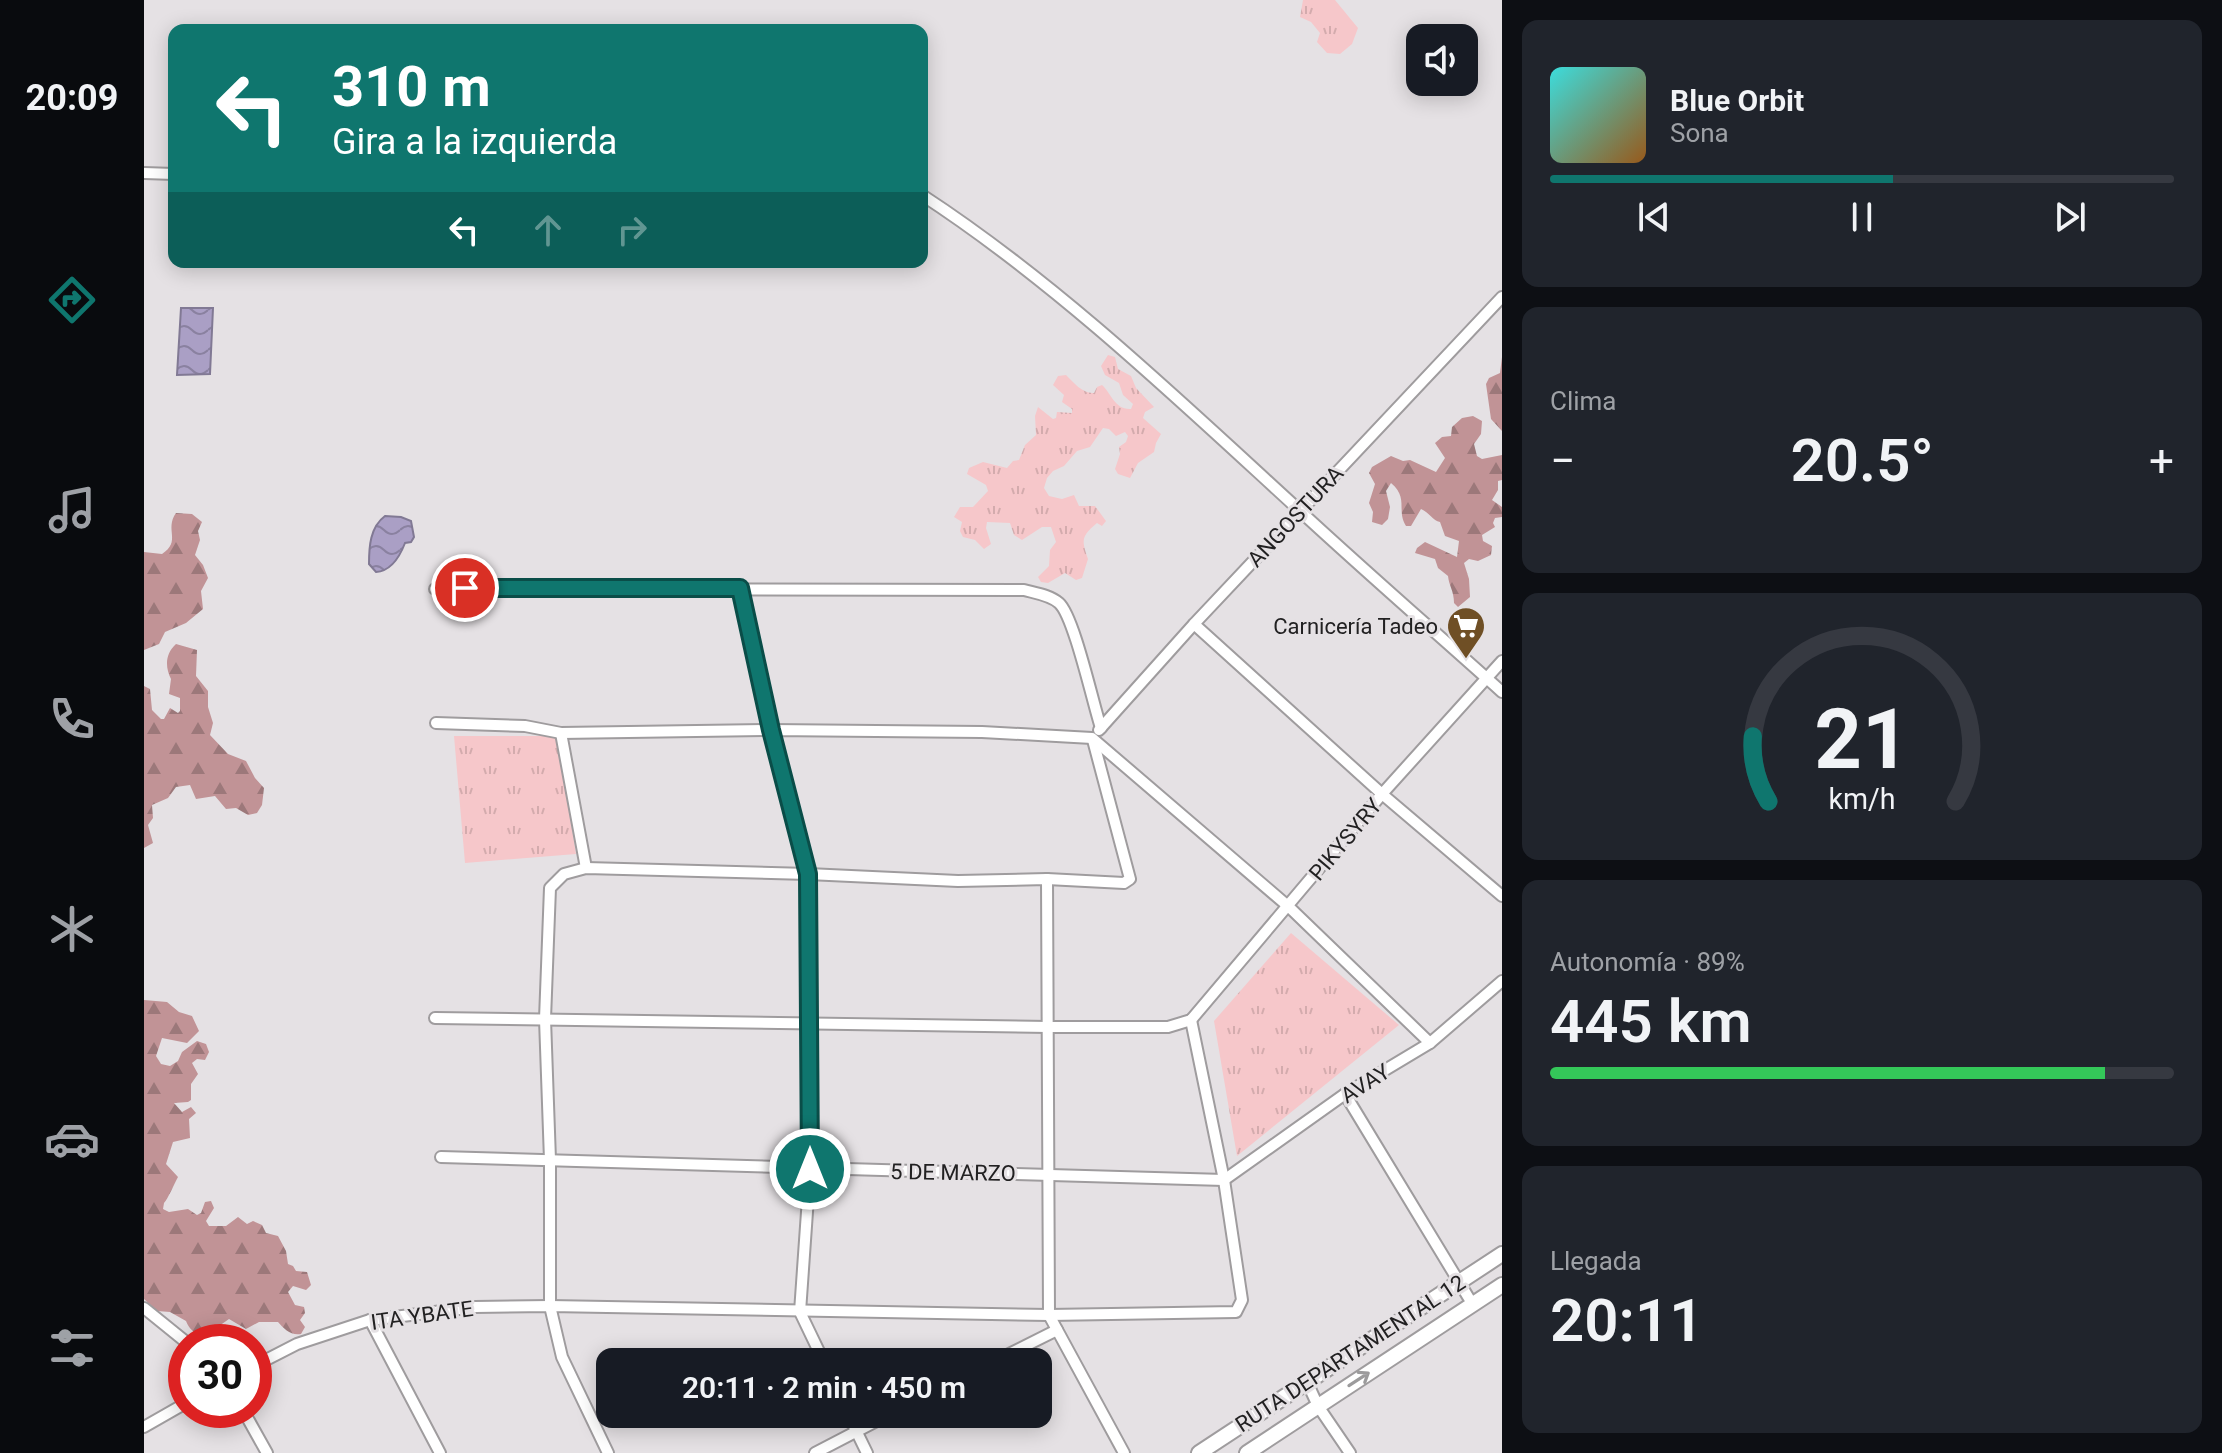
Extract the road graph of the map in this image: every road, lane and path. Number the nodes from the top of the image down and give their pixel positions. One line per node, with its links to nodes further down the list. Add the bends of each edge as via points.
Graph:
1 (144, 173): 2 (street)
2 (168, 174)
3 (928, 199): 5 (street, via 1090,324)
4 (1502, 297): 5 (street, ANGOSTURA)
5 (1300, 511): 8 (street, ANGOSTURA); 10 (street)
6 (740, 588): 7 (street); 13 (street, via 1024,590 1051,598 1072,624); 14 (street)
7 (435, 589)
8 (1194, 624): 13 (street, ANGOSTURA); 17 (street)
9 (1502, 661): 10 (street, PIKYSYRY)
10 (1487, 678): 11 (street); 17 (street, PIKYSYRY)
11 (1502, 692)
12 (436, 723): 15 (street, via 525,726)
13 (1101, 728): 16 (street, ANGOSTURA)
14 (771, 730): 15 (street); 16 (street); 19 (street)
15 (561, 733): 18 (street)
16 (1092, 738): 20 (street, via 1130,879); 22 (street)
17 (1382, 794): 21 (street); 22 (street, PIKYSYRY)
18 (586, 868): 19 (street); 25 (street, via 564,874 550,888)
19 (808, 874): 20 (street); 27 (street)
20 (1047, 879): 28 (street)
21 (1502, 896)
22 (1289, 907): 26 (street, PIKYSYRY); 29 (street)
23 (1502, 981): 29 (street, AVAY)
24 (435, 1018): 25 (street)
25 (545, 1019): 27 (street); 32 (street)
26 (1191, 1020): 28 (street, via 1168,1027); 35 (street)
27 (810, 1022): 28 (street); 33 (street)
28 (1048, 1027): 34 (street)
29 (1430, 1043): 30 (street, AVAY)
30 (1345, 1094): 35 (street, AVAY); 37 (street)
31 (441, 1157): 32 (street, 5 DE MARZO)
32 (550, 1160): 33 (street, 5 DE MARZO); 40 (street)
33 (810, 1169): 34 (street, 5 DE MARZO); 42 (street)
34 (1049, 1175): 35 (street, 5 DE MARZO); 43 (street)
35 (1224, 1180): 43 (street, ITA YBATE, via 1242,1300 1236,1312)
36 (1502, 1254): 37 (main road, RUTA DEPARTAMENTAL 12)
37 (1459, 1282): 39 (street); 50 (main road, RUTA DEPARTAMENTAL 12)
38 (1502, 1285): 39 (main road, RUTA DEPARTAMENTAL 12)
39 (1473, 1305): 51 (main road, RUTA DEPARTAMENTAL 12, one-way to 39)
40 (550, 1306): 42 (street, ITA YBATE); 44 (street, ITA YBATE, via 475,1307); 60 (street, via 562,1357)
41 (144, 1308): 45 (street)
42 (800, 1312): 43 (street, ITA YBATE); 47 (street)
43 (1049, 1315): 46 (street)
44 (370, 1320): 49 (street, ITA YBATE); 59 (street)
45 (168, 1327)
46 (1057, 1330): 48 (street); 63 (street)
47 (817, 1348)
48 (1021, 1348)
49 (272, 1357)
50 (1307, 1382): 51 (street); 64 (main road, RUTA DEPARTAMENTAL 12)
51 (1318, 1406): 65 (main road, RUTA DEPARTAMENTAL 12); 66 (street)
52 (168, 1413): 53 (street)
53 (144, 1427)
54 (253, 1428): 58 (street)
55 (855, 1428): 57 (street)
56 (862, 1428): 57 (street)
57 (856, 1431): 61 (street); 62 (street)
58 (267, 1453)
59 (440, 1453)
60 (608, 1453)
61 (815, 1453)
62 (867, 1453)
63 (1124, 1453)
64 (1199, 1453)
65 (1247, 1453)
66 (1350, 1453)

